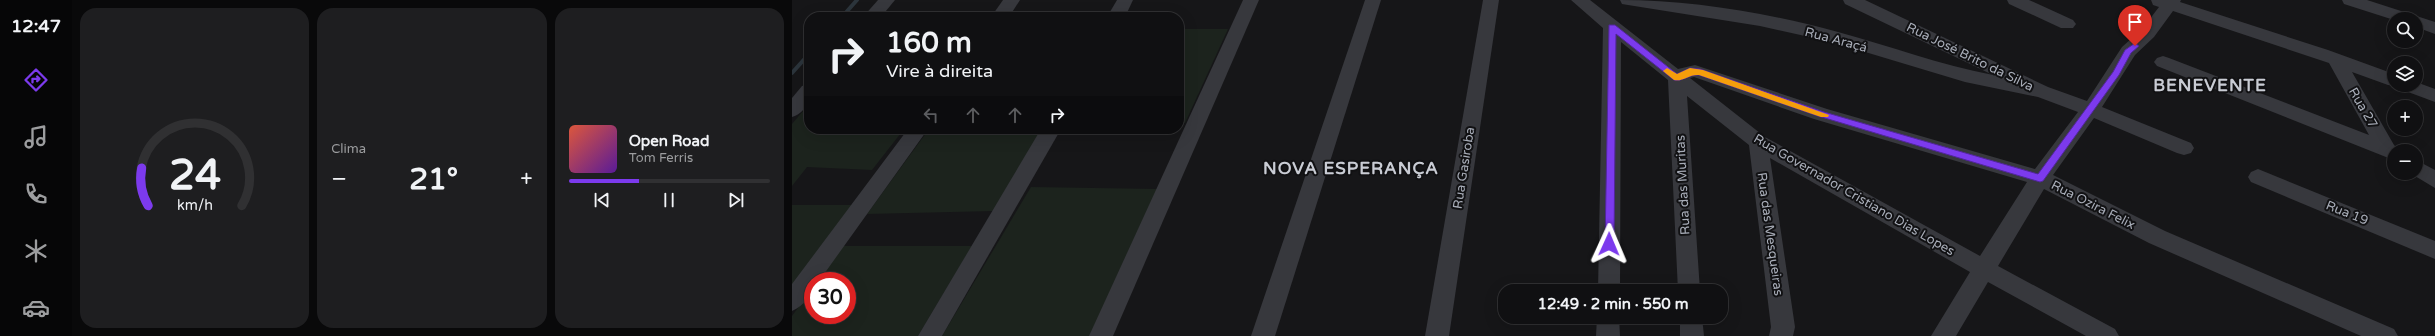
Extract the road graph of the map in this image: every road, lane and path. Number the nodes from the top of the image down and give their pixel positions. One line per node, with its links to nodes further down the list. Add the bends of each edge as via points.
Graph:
1 (887, 0): 13 (street)
2 (1012, 0): 14 (street)
3 (1125, 0): 15 (street)
4 (1251, 0): 50 (street)
5 (1373, 0): 51 (street)
6 (1491, 0): 52 (street, Rua Gasiroba)
7 (1579, 0): 19 (street, Rua Governador Cristiano Dias Lopes)
8 (1628, 0): 25 (street, Rua Araçá, via 1753,20 1834,37 1965,76)
9 (1851, 0): 25 (street, Rua José Brito da Silva)
10 (2014, 0): 17 (street)
11 (2350, 0): 16 (street)
12 (2167, 2): 21 (street); 29 (street, via 2148,33 2128,51 2116,74)
13 (876, 12)
14 (1004, 12)
15 (1119, 12)
16 (2387, 12)
17 (2067, 24)
18 (2423, 24): 20 (street)
19 (1612, 27): 23 (street, Rua Governador Cristiano Dias Lopes); 43 (street)
20 (2435, 28)
21 (2336, 59): 24 (street); 34 (street, Rua 27)
22 (2163, 62): 36 (street)
23 (1677, 78): 33 (street, Rua Governador Cristiano Dias Lopes); 39 (street, Rua Ozira Felix, via 1690,71 1700,72 1821,114); 44 (street, Rua das Muritas)
24 (2387, 78)
25 (2041, 91): 29 (street, Rua José Brito da Silva)
26 (2423, 91): 28 (street)
27 (804, 96): 30 (street)
28 (2435, 96)
29 (2090, 109): 35 (street, Rua José Brito da Silva); 39 (street)
30 (792, 110)
31 (914, 134): 45 (street)
32 (1049, 134): 49 (street)
33 (1758, 142): 42 (street, Rua Governador Cristiano Dias Lopes); 48 (street, Rua das Mesqueiras)
34 (2387, 145)
35 (2184, 148)
36 (2387, 150)
37 (2423, 172): 40 (street)
38 (2258, 177): 41 (street, Rua 19)
39 (2040, 178): 42 (street); 57 (street, Rua Ozira Felix, via 2157,237)
40 (2435, 180)
41 (2435, 250)
42 (1984, 270): 55 (street); 56 (street, Rua Governador Cristiano Dias Lopes)
43 (1609, 284)
44 (1689, 284)
45 (792, 301)
46 (1608, 324): 53 (street)
47 (1691, 324): 54 (street)
48 (1782, 331)
49 (930, 336)
50 (1101, 336)
51 (1262, 336)
52 (1437, 336)
53 (1608, 336)
54 (1692, 336)
55 (1943, 336)
56 (2106, 336)
57 (2386, 336)

